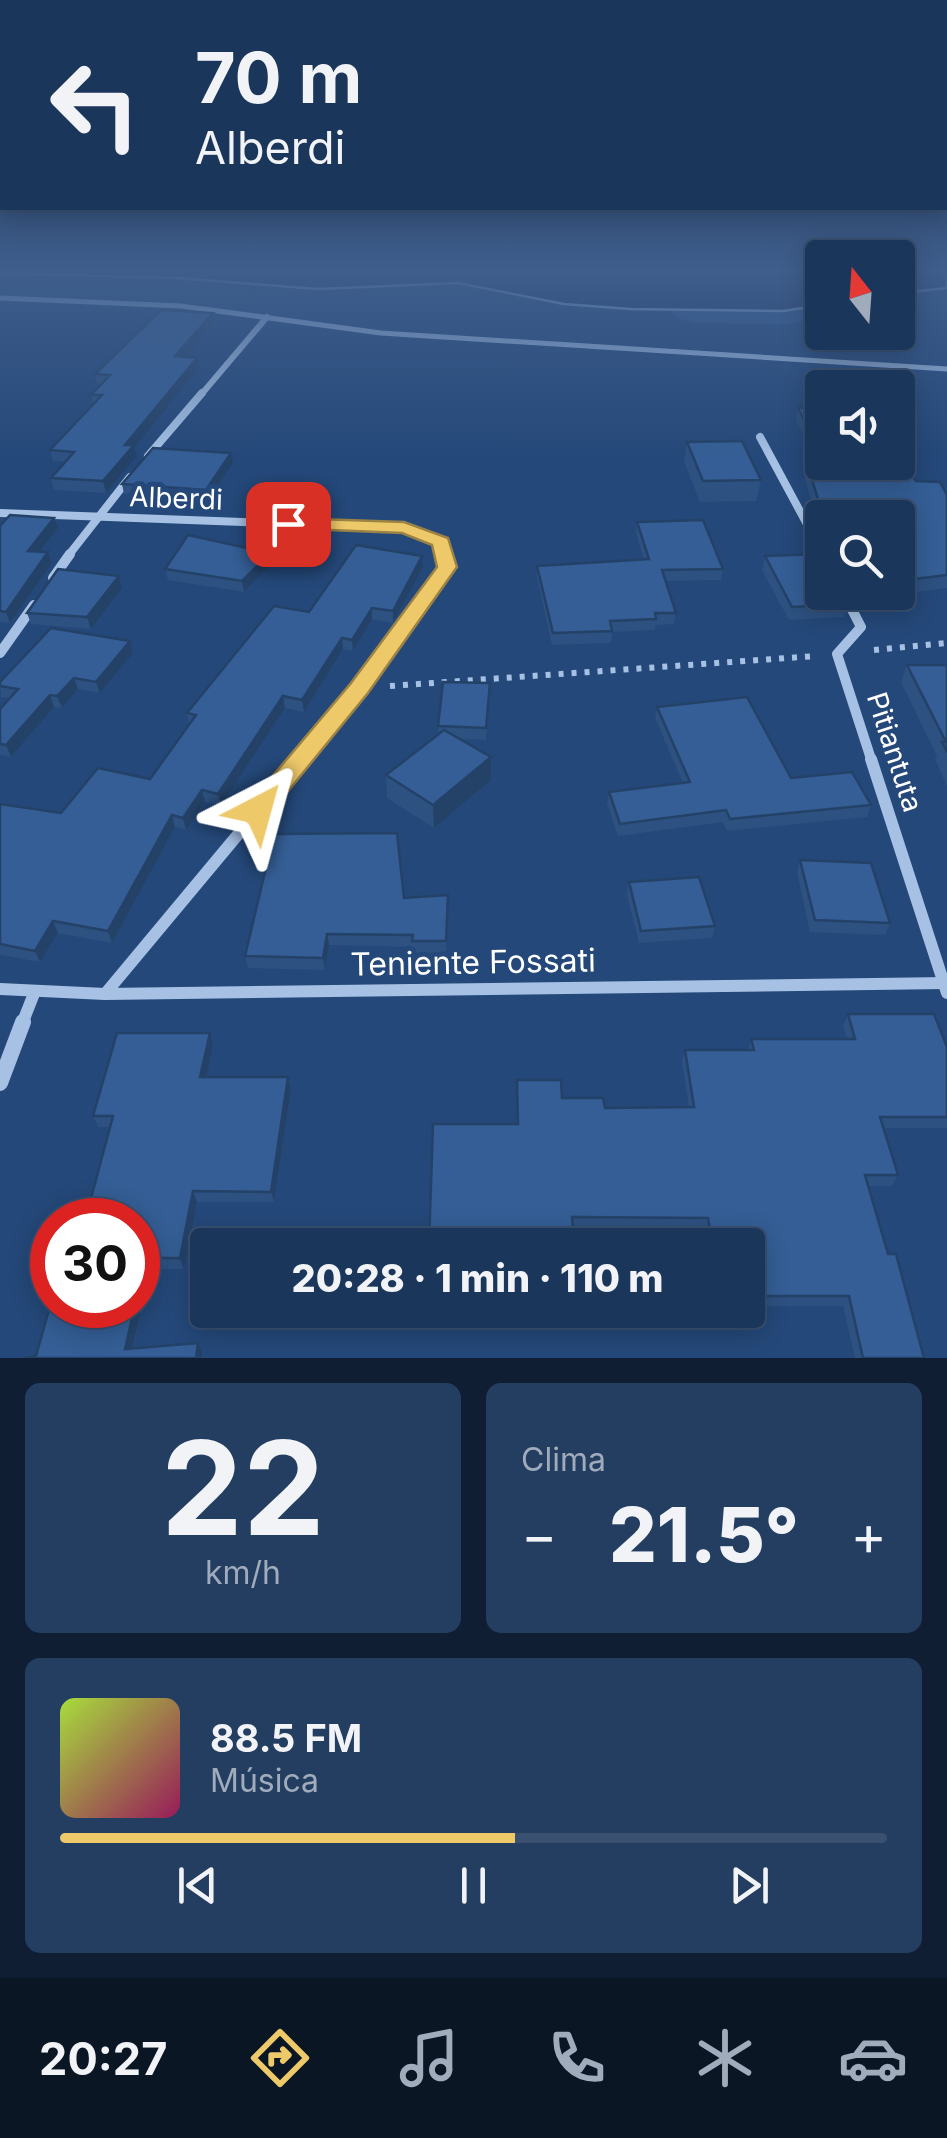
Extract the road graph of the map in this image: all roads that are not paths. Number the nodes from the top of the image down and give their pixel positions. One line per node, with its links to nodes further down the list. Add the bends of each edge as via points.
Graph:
1 (254, 332): 5 (street)
2 (377, 332): 3 (lane)
3 (947, 368)
4 (760, 438): 9 (street)
5 (144, 460)
6 (132, 474): 8 (street)
7 (0, 514): 8 (street, Alberdi)
8 (95, 517): 10 (street); 17 (street, Alberdi, via 404,528 441,542 447,567 360,688)
9 (805, 521)
10 (50, 583)
11 (38, 599): 13 (street)
12 (853, 610): 14 (street, Pitiantuta, via 861,627 837,654)
13 (0, 652)
14 (946, 986): 17 (street, Teniente Fossati)
15 (0, 989): 16 (street, Teniente Fossati)
16 (36, 991): 17 (street, Teniente Fossati); 18 (street)
17 (106, 994)
18 (0, 1083)

